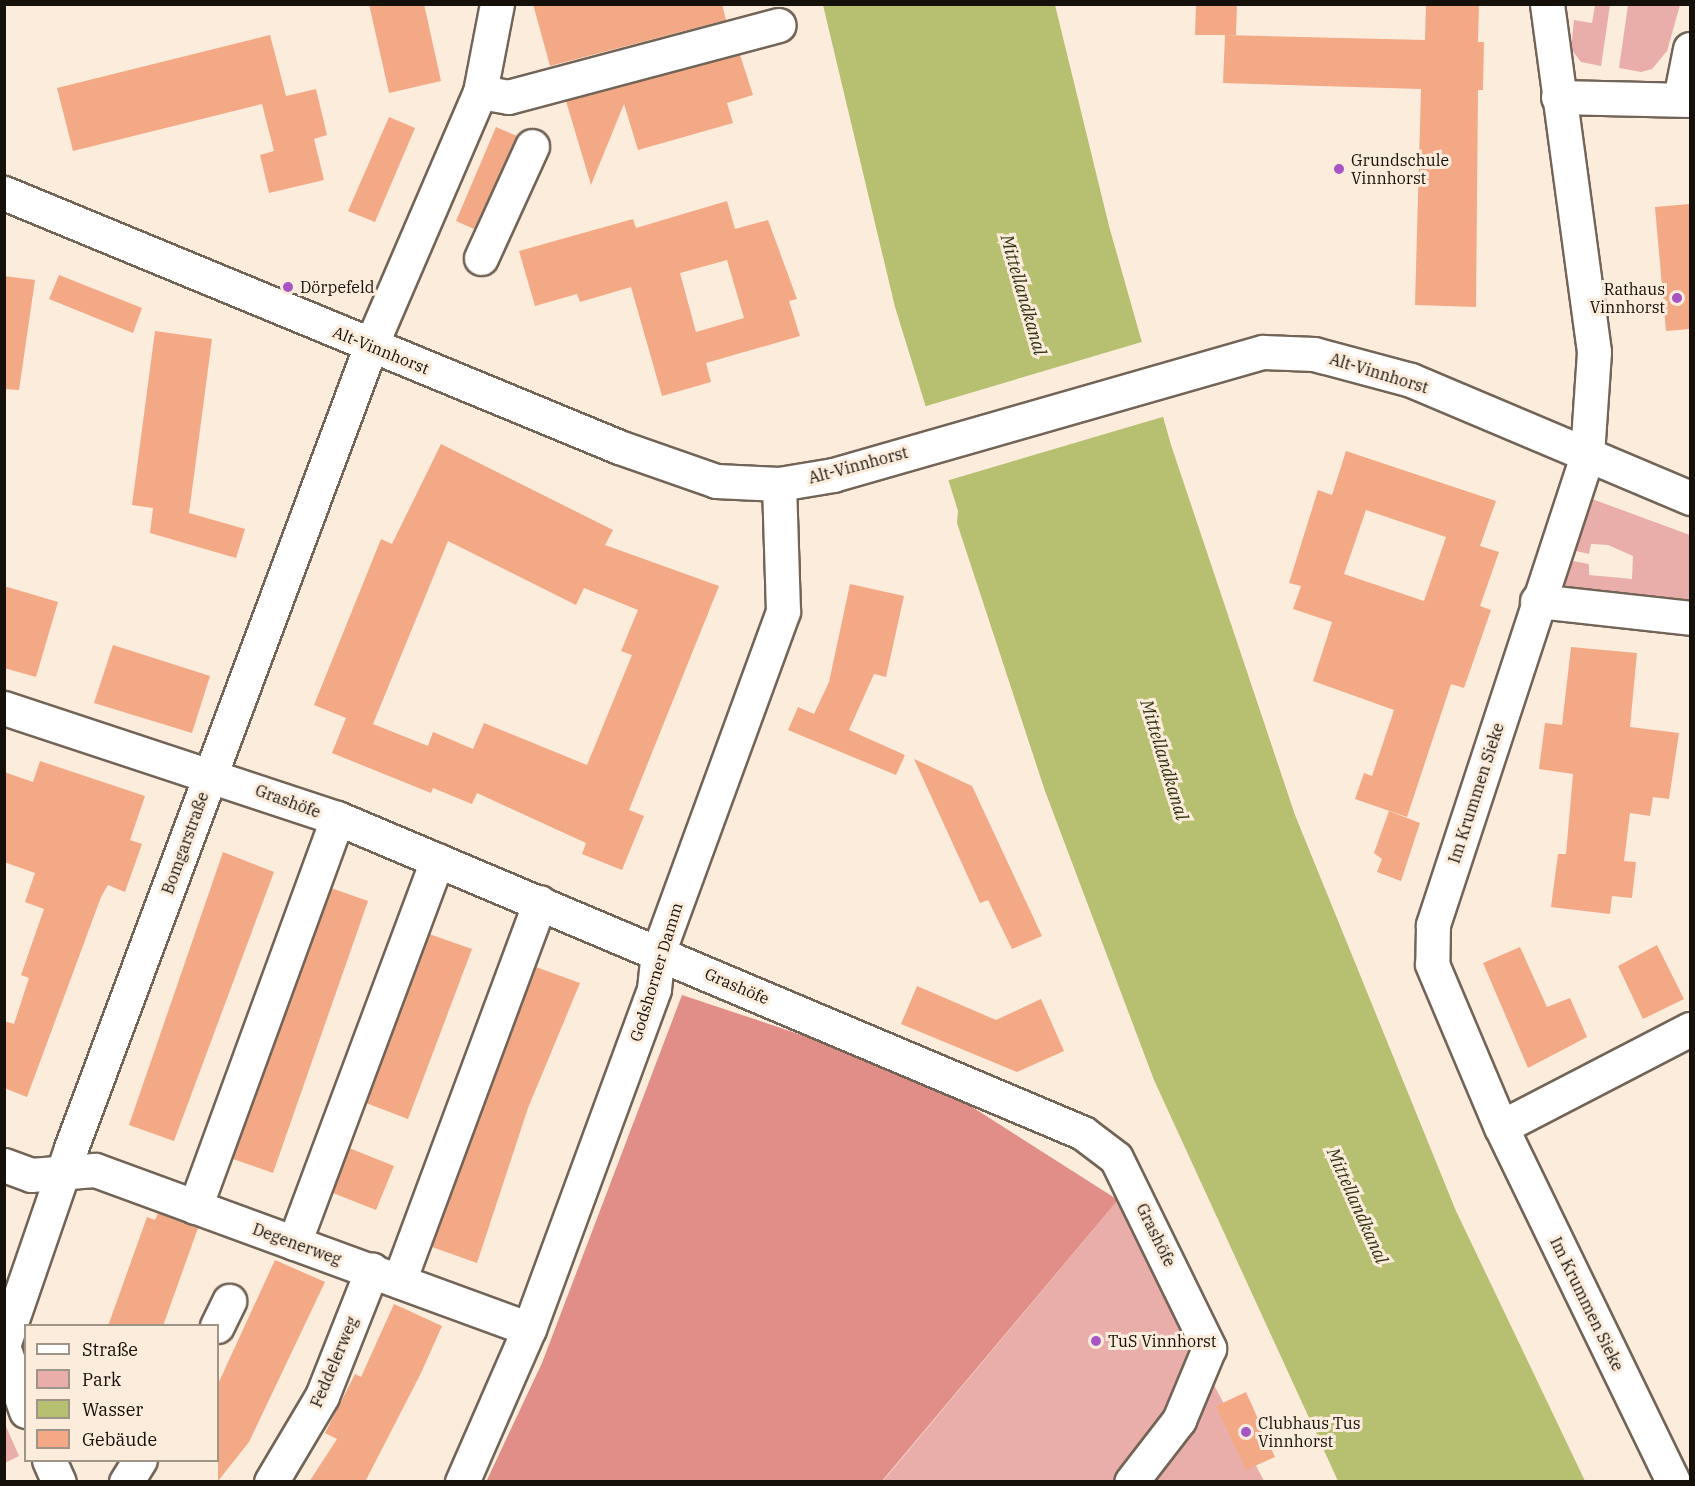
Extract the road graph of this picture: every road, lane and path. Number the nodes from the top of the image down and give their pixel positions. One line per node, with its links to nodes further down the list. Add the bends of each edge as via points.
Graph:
1 (497, 4): 5 (street)
2 (1547, 4): 6 (street, Im Krummen Sieke)
3 (779, 26): 5 (street, via 508,97)
4 (1690, 49): 7 (street)
5 (480, 92): 11 (street)
6 (1558, 97): 7 (street); 12 (street, Im Krummen Sieke, via 1594,352)
7 (1685, 99)
8 (532, 146): 10 (street)
9 (4, 193): 11 (street, Alt-Vinnhorst)
10 (481, 258)
11 (371, 345): 13 (street, Alt-Vinnhorst, via 665,465 716,481); 18 (street, Bomgarstraße)
12 (1587, 456): 13 (street, Alt-Vinnhorst, via 1411,380 1314,354 1263,352 1183,370 891,457); 14 (street, Alt-Vinnhorst); 15 (street, Im Krummen Sieke)
13 (779, 483): 22 (street, Godshorner Damm, via 783,611)
14 (1690, 498)
15 (1537, 602): 16 (street); 24 (street, Im Krummen Sieke, via 1430,941 1432,964)
16 (1690, 618)
17 (4, 708): 18 (street, Grashöfe)
18 (211, 772): 19 (street, Grashöfe); 26 (street, Bomgarstraße)
19 (337, 818): 20 (street, Grashöfe); 27 (street)
20 (437, 860): 21 (street, Grashöfe); 28 (street)
21 (540, 902): 22 (street, Grashöfe); 29 (street, Feddelerweg)
22 (658, 952): 30 (street, Godshorner Damm, via 654,989); 41 (street, Grashöfe, via 1083,1133 1116,1158 1209,1348 1179,1420)
23 (1690, 1029): 24 (street)
24 (1501, 1127): 36 (street, Im Krummen Sieke)
25 (4, 1165): 26 (street, Degenerweg, via 31,1175)
26 (63, 1173): 27 (street, Degenerweg, via 95,1170); 31 (street, Bomgarstraße)
27 (195, 1207): 28 (street, Degenerweg)
28 (294, 1244): 29 (street, Degenerweg)
29 (385, 1276): 30 (street, Degenerweg); 39 (street, Feddelerweg)
30 (530, 1329): 40 (street, Godshorner Damm)
31 (4, 1343)
32 (4, 1349): 33 (street)
33 (24, 1405)
34 (49, 1462): 37 (street)
35 (139, 1462): 38 (street)
36 (1677, 1471)
37 (59, 1482)
38 (126, 1482)
39 (272, 1482)
40 (462, 1482)
41 (1131, 1482)

